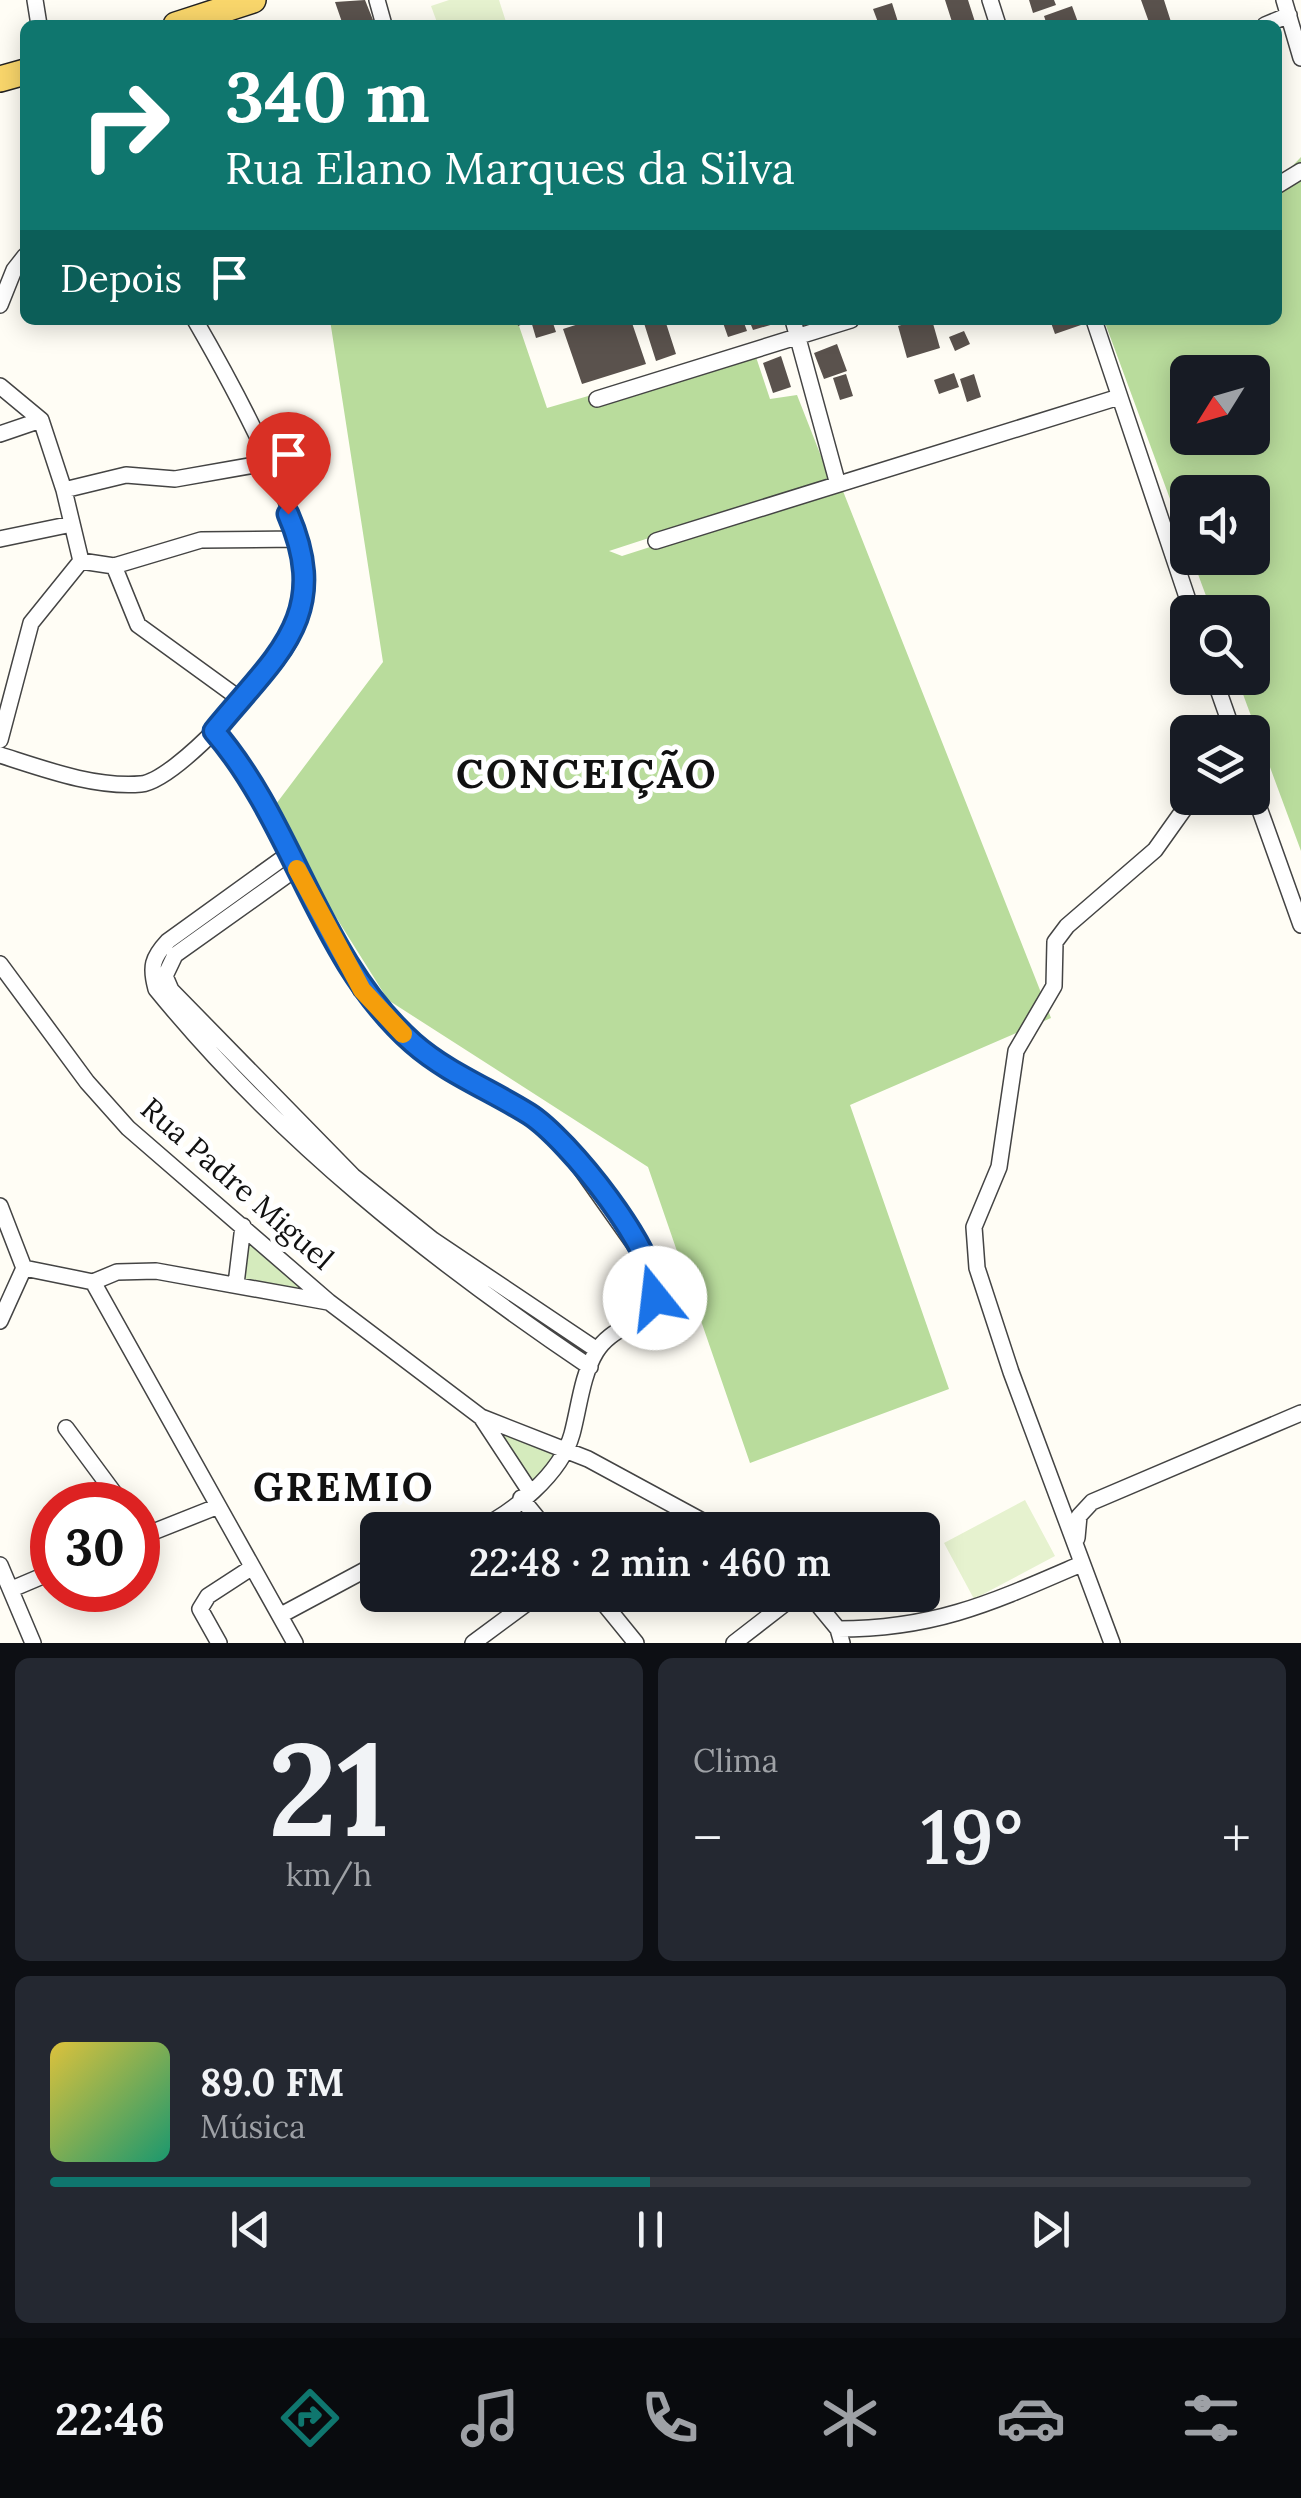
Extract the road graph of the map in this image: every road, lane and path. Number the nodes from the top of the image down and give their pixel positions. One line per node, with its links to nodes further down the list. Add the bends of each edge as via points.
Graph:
1 (253, 0): 3 (main road)
2 (1287, 8): 4 (street)
3 (191, 20)
4 (1301, 58)
5 (20, 262): 6 (street)
6 (0, 305)
7 (198, 325): 15 (street)
8 (1096, 325): 11 (street)
9 (796, 328): 12 (street); 16 (street)
10 (0, 386): 13 (street)
11 (1118, 397): 16 (street); 24 (street)
12 (597, 399)
13 (41, 420): 14 (street); 17 (street)
14 (0, 434)
15 (266, 462): 17 (street, via 175,479 126,474); 20 (street)
16 (837, 481): 21 (street)
17 (64, 490): 18 (street)
18 (72, 524): 19 (street); 22 (street)
19 (0, 538)
20 (299, 539): 23 (street, via 202,540); 25 (street, via 306,577 293,632)
21 (656, 541)
22 (80, 561): 23 (street); 27 (street, via 31,623)
23 (114, 566): 25 (street, via 138,625)
24 (1186, 595)
25 (240, 699): 26 (street)
26 (214, 731): 28 (street, via 172,772 140,785 70,776); 31 (street, via 240,762)
27 (0, 740)
28 (0, 755)
29 (1180, 815): 54 (street, via 1155,850 1058,936 1054,986 1016,1050 998,1167 974,1227 978,1268 1010,1372)
30 (1262, 815): 32 (street)
31 (293, 861): 41 (street, via 362,990 383,1015 418,1047 531,1115 573,1156 638,1246 653,1272 655,1298); 41 (street, via 174,956 164,976 171,990 353,1176 433,1240); 42 (street, via 168,941 153,956 156,990 345,1186)
32 (1301, 925)
33 (0, 964): 35 (street, Rua Padre Miguel, via 128,1128)
34 (0, 1206): 36 (street)
35 (243, 1226): 38 (street); 39 (street, Rua Padre Miguel)
36 (24, 1268): 37 (street); 40 (street)
37 (94, 1282): 38 (street, via 117,1272 156,1271); 49 (street)
38 (236, 1284): 39 (street)
39 (329, 1302): 44 (street, Rua Padre Miguel)
40 (0, 1321)
41 (597, 1350): 42 (street)
42 (590, 1367): 46 (street)
43 (1301, 1413): 54 (street, via 1092,1502 1079,1516)
44 (481, 1417): 46 (street); 48 (street)
45 (66, 1428): 47 (street)
46 (568, 1445): 48 (street, via 551,1473); 52 (street)
47 (106, 1482)
48 (525, 1494): 50 (street); 51 (street)
49 (216, 1507): 53 (street); 57 (street)
50 (500, 1512)
51 (536, 1512)
52 (688, 1512)
53 (160, 1526)
54 (1077, 1542): 55 (street)
55 (1081, 1564): 66 (street, via 946,1618); 73 (street)
56 (0, 1566): 60 (street)
57 (252, 1568): 65 (street); 68 (street, via 208,1596 200,1609)
58 (360, 1573): 65 (street)
59 (30, 1581): 60 (street)
60 (12, 1589): 67 (street)
61 (515, 1612): 70 (street)
62 (611, 1612): 71 (street)
63 (774, 1612): 72 (street)
64 (822, 1612): 66 (street)
65 (281, 1615): 69 (street)
66 (840, 1636)
67 (33, 1643)
68 (219, 1643)
69 (295, 1643)
70 (472, 1643)
71 (636, 1643)
72 (734, 1643)
73 (1112, 1643)

